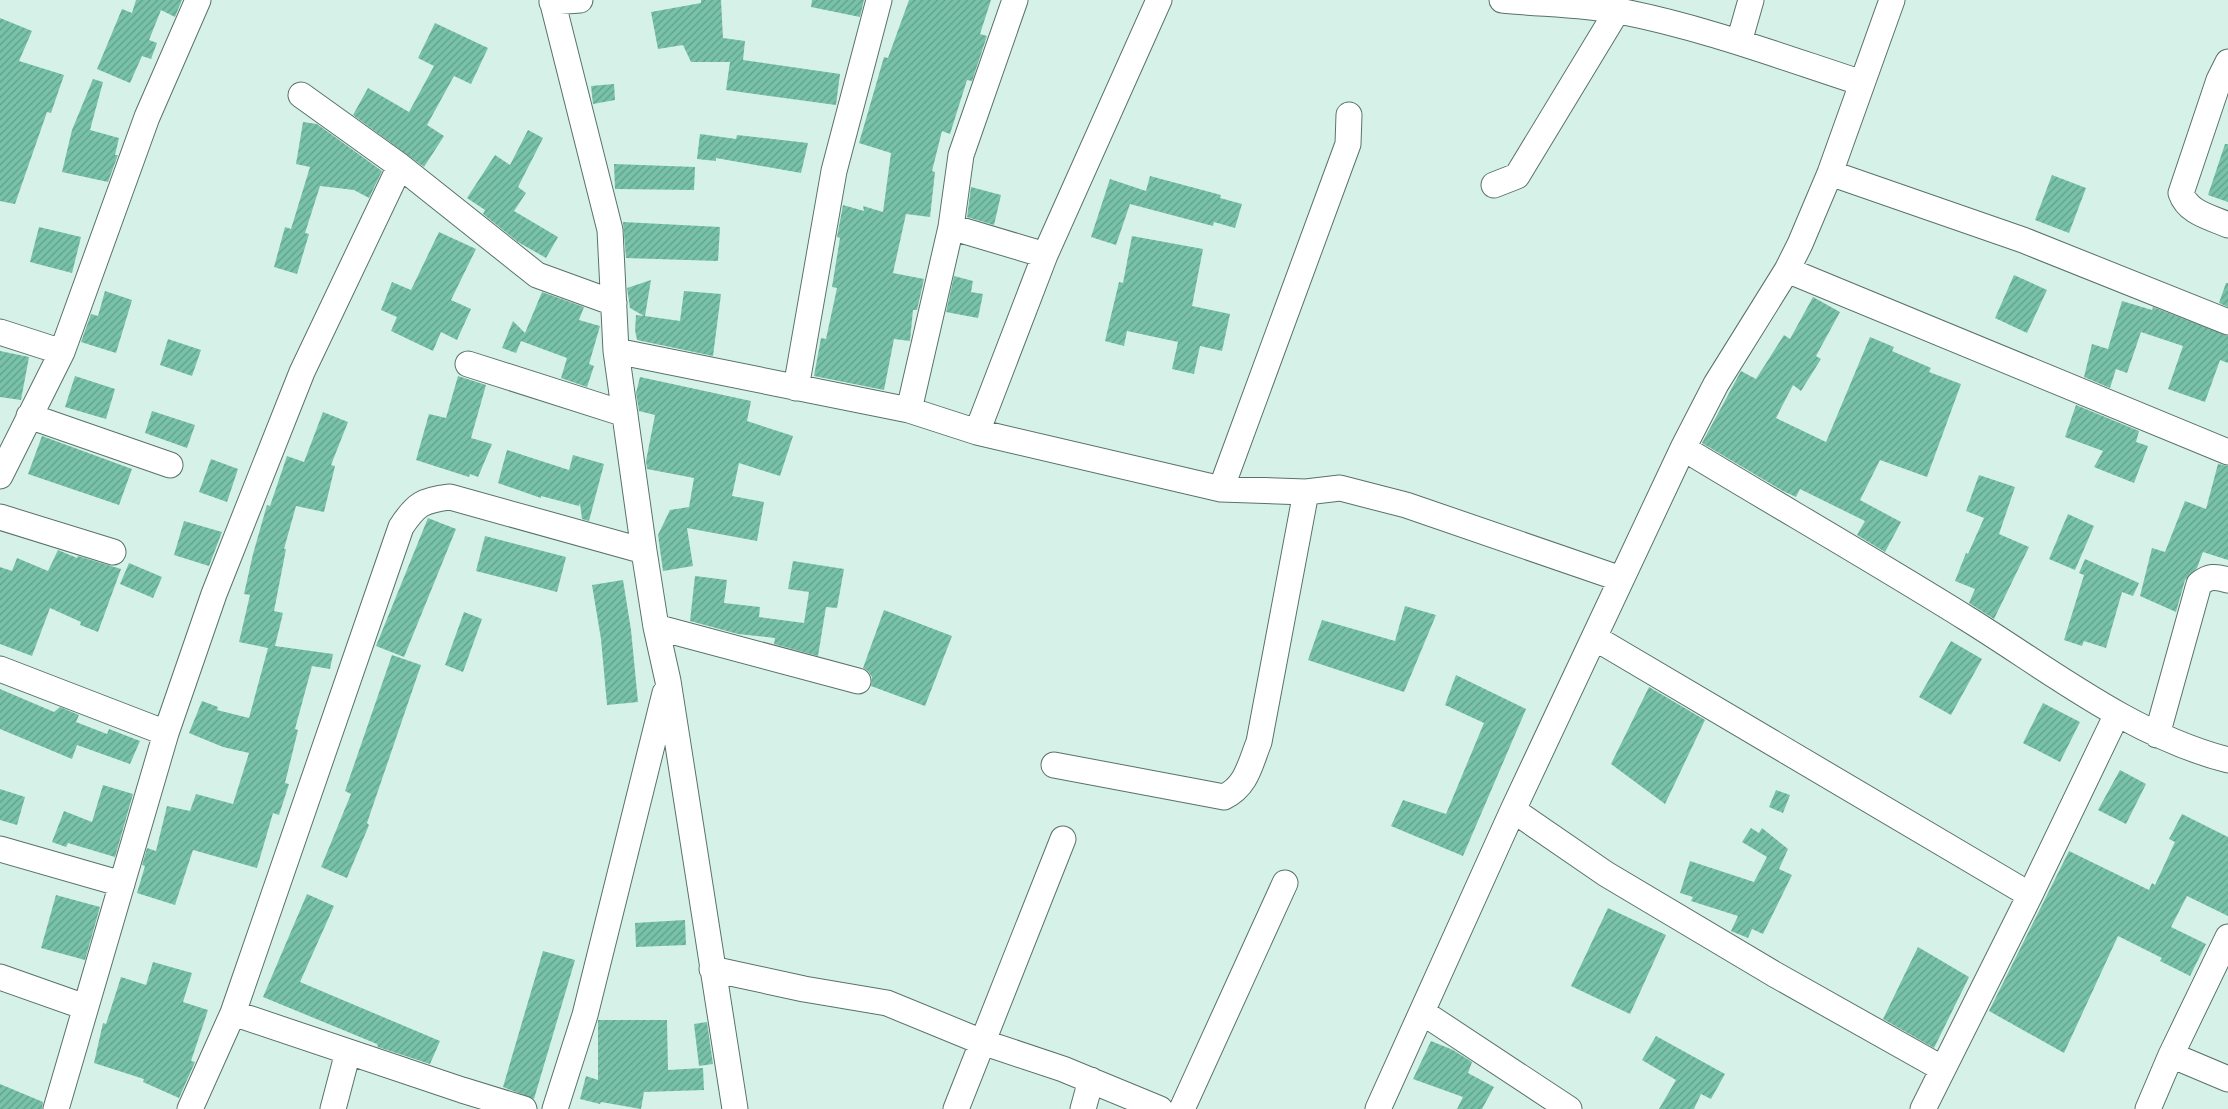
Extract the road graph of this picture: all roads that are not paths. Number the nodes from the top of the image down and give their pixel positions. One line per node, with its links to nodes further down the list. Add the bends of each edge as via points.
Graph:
1 (198, 0): 27 (street, via 147,118)
2 (580, 0): 9 (street)
3 (879, 0): 29 (street, via 834,171)
4 (1015, 0): 20 (street, via 961,155)
5 (1159, 0): 21 (street)
6 (1502, 0): 10 (street)
7 (1751, 0): 11 (street)
8 (1892, 0): 13 (street)
9 (552, 1): 23 (street, via 610,230)
10 (1617, 11): 11 (street); 18 (street, via 1517,176)
11 (1739, 42): 13 (street)
12 (2228, 62): 19 (street, via 2181,193 2185,203 2194,210)
13 (1862, 83): 17 (street)
14 (301, 95): 16 (street)
15 (1349, 115): 38 (street, via 1348,144)
16 (400, 166): 23 (street, via 537,276); 51 (street, via 302,372 214,594)
17 (1830, 173): 22 (street); 24 (street, via 2023,240)
18 (1494, 185)
19 (2228, 225)
20 (951, 227): 21 (street); 30 (street)
21 (1046, 254): 33 (street)
22 (1787, 270): 34 (street, via 1716,384); 35 (street)
23 (614, 303): 26 (street)
24 (2228, 322)
25 (0, 332): 27 (street)
26 (616, 351): 29 (street); 31 (street)
27 (62, 352): 32 (street)
28 (468, 364): 31 (street)
29 (796, 388): 30 (street)
30 (909, 410): 33 (street)
31 (625, 414): 41 (street)
32 (29, 416): 36 (street); 37 (street)
33 (977, 432): 38 (street)
34 (1683, 448): 43 (street); 50 (street, via 1965,617)
35 (2228, 452)
36 (170, 465)
37 (0, 476)
38 (1222, 489): 39 (street)
39 (1306, 492): 43 (street, via 1340,488 1406,505); 54 (street, via 1259,742 1244,780 1236,791 1224,797)
40 (0, 516): 42 (street)
41 (644, 551): 45 (street); 66 (street, via 450,497 430,499 412,510 401,527)
42 (113, 552)
43 (1621, 579): 46 (street)
44 (2228, 580): 52 (street, via 2208,577 2198,584)
45 (656, 627): 48 (street); 49 (street)
46 (1595, 638): 55 (street); 60 (street)
47 (0, 669): 51 (street)
48 (668, 681): 62 (street); 77 (street, via 585,1015)
49 (858, 681)
50 (2117, 714): 52 (street); 60 (street)
51 (166, 733): 59 (street)
52 (2157, 735): 53 (street)
53 (2228, 760)
54 (1054, 765)
55 (1513, 810): 65 (street); 70 (street, via 1606,874)
56 (1063, 838): 67 (street)
57 (0, 849): 59 (street)
58 (1285, 883): 82 (street)
59 (122, 884): 64 (street)
60 (2030, 896): 70 (street)
61 (2228, 937): 69 (street)
62 (712, 969): 67 (street, via 888,1003); 78 (street)
63 (0, 977): 64 (street)
64 (85, 1006): 73 (street)
65 (1422, 1012): 83 (street); 84 (street)
66 (233, 1013): 68 (street); 74 (street)
67 (982, 1042): 72 (street); 79 (street)
68 (348, 1052): 75 (street); 76 (street)
69 (2171, 1055): 71 (street); 86 (street)
70 (1943, 1070): 85 (street)
71 (2228, 1079)
72 (1090, 1080): 80 (street); 81 (street)
73 (56, 1109)
74 (190, 1109)
75 (333, 1109)
76 (524, 1109)
77 (555, 1109)
78 (735, 1109)
79 (956, 1109)
80 (1083, 1109)
81 (1160, 1109)
82 (1182, 1109)
83 (1378, 1109)
84 (1569, 1109)
85 (1923, 1109)
86 (2148, 1109)

